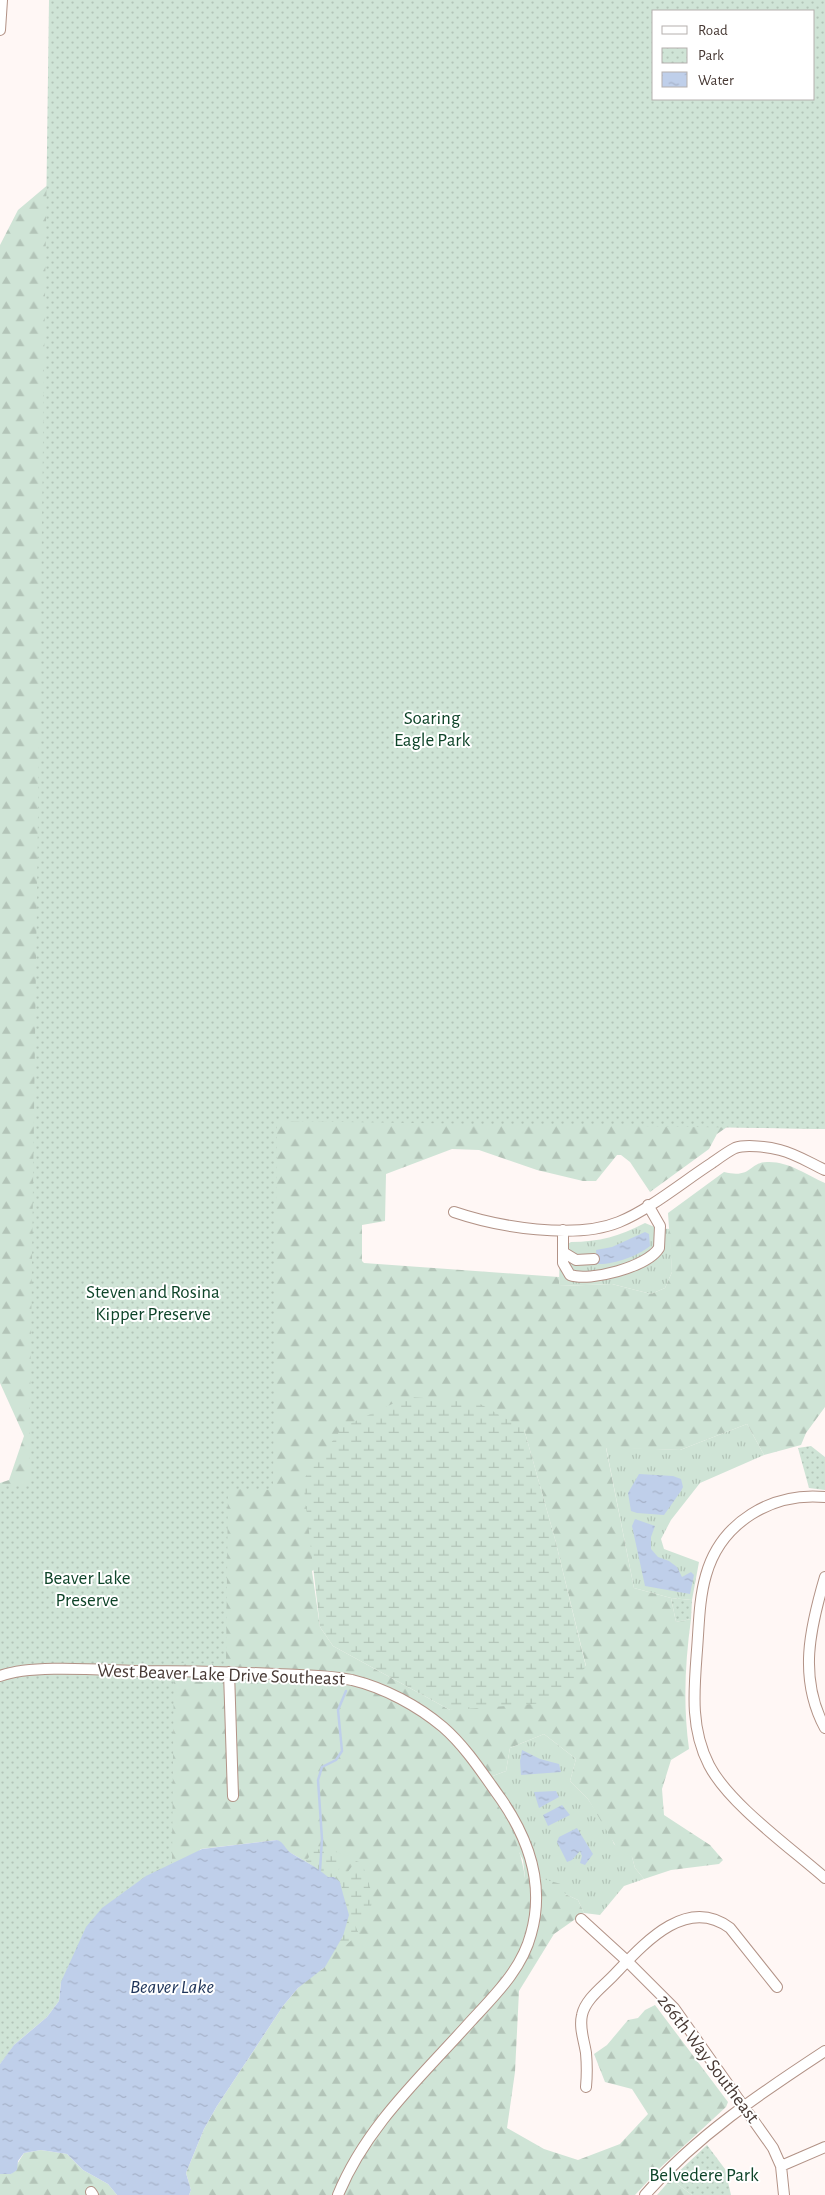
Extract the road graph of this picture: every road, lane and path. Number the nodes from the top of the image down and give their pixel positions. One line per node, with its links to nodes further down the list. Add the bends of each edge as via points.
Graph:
1 (2, 0): 2 (street)
2 (0, 30)
3 (825, 1170): 4 (street, via 778,1149 736,1148)
4 (648, 1205): 6 (street, via 619,1222 599,1228); 7 (street, via 660,1226 659,1248 650,1258 618,1271 574,1277 566,1272)
5 (454, 1212): 6 (street, via 478,1220)
6 (563, 1230): 7 (street)
7 (563, 1252): 8 (street, via 576,1260)
8 (594, 1259)
9 (825, 1497): 15 (street, via 782,1499 741,1521 726,1536 711,1562 702,1596 694,1712 703,1752 721,1784)
10 (825, 1577): 13 (street, via 808,1650 811,1687)
11 (229, 1672): 12 (street, West Beaver Lake Drive Southeast, via 61,1670 10,1672); 14 (street); 24 (street, West Beaver Lake Drive Southeast, via 352,1680 388,1693 433,1719 476,1764 520,1831 535,1877 532,1934 509,1980 368,2137)
12 (0, 1676)
13 (825, 1728)
14 (233, 1796)
15 (825, 1878)
16 (581, 1919): 17 (street, 266th Way Southeast)
17 (627, 1961): 18 (street, via 665,1927 690,1919 713,1919 730,1928); 20 (street, via 587,2002 582,2016); 21 (street, 266th Way Southeast, via 674,2008)
18 (777, 1987)
19 (825, 2051): 21 (street)
20 (586, 2088)
21 (744, 2104): 23 (street, 266th Way Southeast); 25 (street, via 685,2154)
22 (825, 2147): 23 (street)
23 (781, 2166): 26 (street, 266th Way Southeast)
24 (338, 2195)
25 (645, 2195)
26 (784, 2195)

